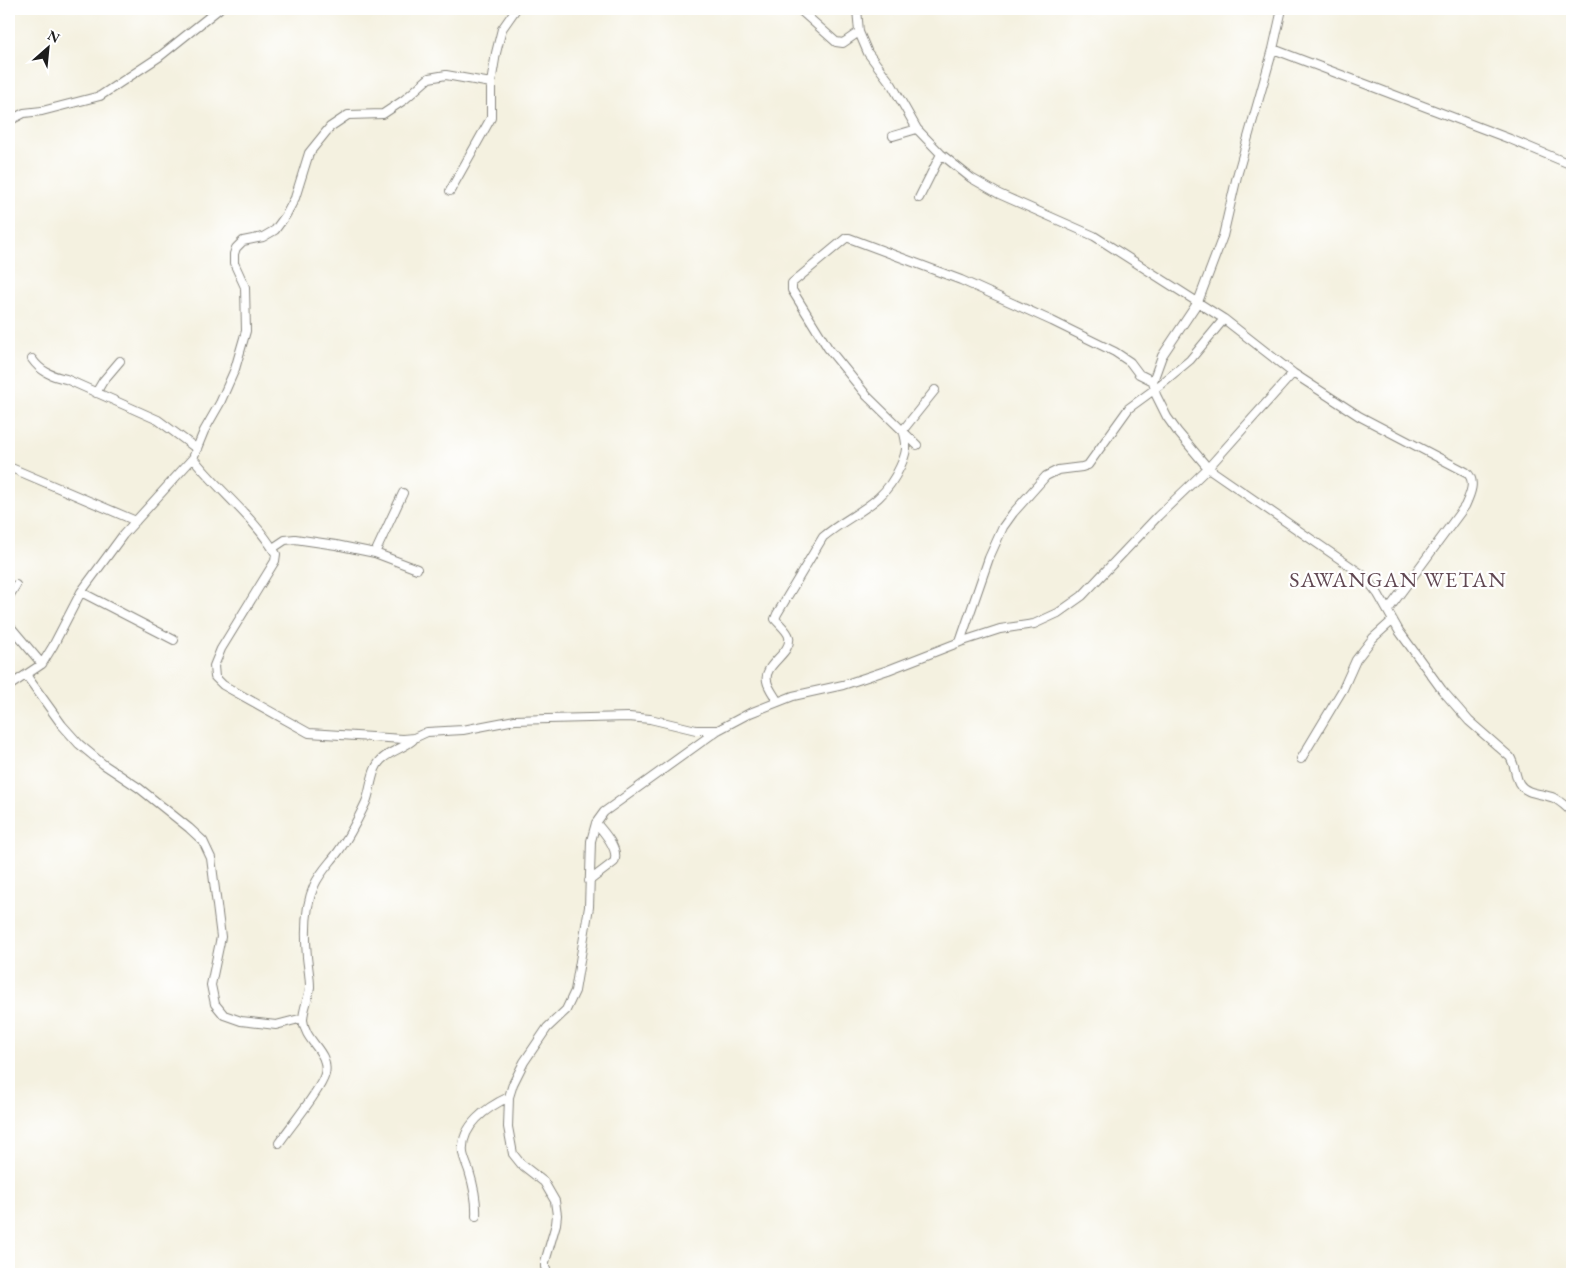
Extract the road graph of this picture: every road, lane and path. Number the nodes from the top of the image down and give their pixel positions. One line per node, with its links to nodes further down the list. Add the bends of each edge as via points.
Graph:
1 (219, 9): 9 (street, via 159,57 100,96 24,113)
2 (516, 9): 8 (street, via 502,30)
3 (799, 9): 6 (street, via 836,42 843,43)
4 (857, 9): 6 (street)
5 (1282, 9): 7 (street)
6 (859, 32): 10 (street, via 868,53 892,85)
7 (1273, 49): 13 (street); 16 (street, via 1223,236)
8 (491, 83): 14 (street, via 491,118); 26 (street, via 446,75 429,78 383,114 348,115 325,133 309,153 295,198 275,230 263,237 243,241 236,248 234,263 245,287 246,331 235,369)
9 (9, 121)
10 (917, 130): 11 (street); 12 (street)
11 (892, 136)
12 (941, 154): 15 (street); 16 (street, via 971,178 999,194 1094,236)
13 (1572, 165)
14 (450, 191)
15 (919, 198)
16 (1198, 302): 17 (street); 21 (street, via 1162,356)
17 (1224, 319): 20 (street); 21 (street, via 1190,360)
18 (32, 359): 23 (street, via 44,372)
19 (120, 361): 23 (street)
20 (1293, 373): 29 (street); 38 (street, via 1379,428 1471,477 1470,496 1454,522)
21 (1154, 385): 24 (street, via 1115,352 1052,321 961,280 846,238 792,283 792,290 828,348 867,396); 29 (street, via 1167,417); 42 (street, via 1129,408 1088,465 1058,470 1046,476 1013,513 989,558)
22 (935, 390): 24 (street)
23 (96, 393): 26 (street, via 158,420)
24 (904, 430): 25 (street); 46 (street, via 906,455 894,482 872,504 823,537 777,614 775,619 790,639 767,675 767,682)
25 (917, 445)
26 (197, 449): 27 (street)
27 (193, 458): 31 (street); 32 (street, via 250,519)
28 (9, 467): 31 (street)
29 (1208, 468): 38 (street, via 1364,575); 42 (street, via 1070,606 1034,624 1000,629)
30 (403, 494): 33 (street)
31 (136, 521): 36 (street)
32 (272, 548): 33 (street, via 285,540 295,539); 48 (street, via 276,554 275,561 221,649 214,666 215,677 223,685 310,734)
33 (374, 553): 34 (street)
34 (417, 569)
35 (16, 584): 37 (street)
36 (81, 592): 41 (street); 43 (street)
37 (9, 596)
38 (1388, 610): 39 (street)
39 (1393, 620): 49 (street, via 1356,660); 50 (street, via 1442,690 1469,721 1510,757 1519,783 1533,793 1553,798)
40 (9, 625): 43 (street)
41 (174, 640)
42 (960, 642): 46 (street, via 888,670)
43 (42, 664): 44 (street)
44 (26, 675): 45 (street); 53 (street, via 79,744 203,841 211,858 220,937 211,985 219,1010 241,1021 276,1025)
45 (9, 686)
46 (778, 702): 47 (street)
47 (718, 730): 48 (street, via 696,730 650,718 515,720 463,730 427,732); 51 (street, via 604,812)
48 (414, 738): 53 (street, via 380,761 354,824 314,887 307,936 310,989)
49 (1302, 759)
50 (1572, 813)
51 (596, 823): 52 (street); 52 (street, via 615,851 616,859)
52 (589, 881): 54 (street, via 589,907 572,1000 533,1048)
53 (303, 1018): 55 (street, via 310,1040 324,1056 326,1066 316,1091)
54 (509, 1097): 56 (street, via 474,1121 463,1142 463,1154 477,1202); 57 (street, via 508,1127 513,1154 544,1182 555,1201 556,1224 545,1262)
55 (279, 1144)
56 (476, 1216)
57 (548, 1274)

